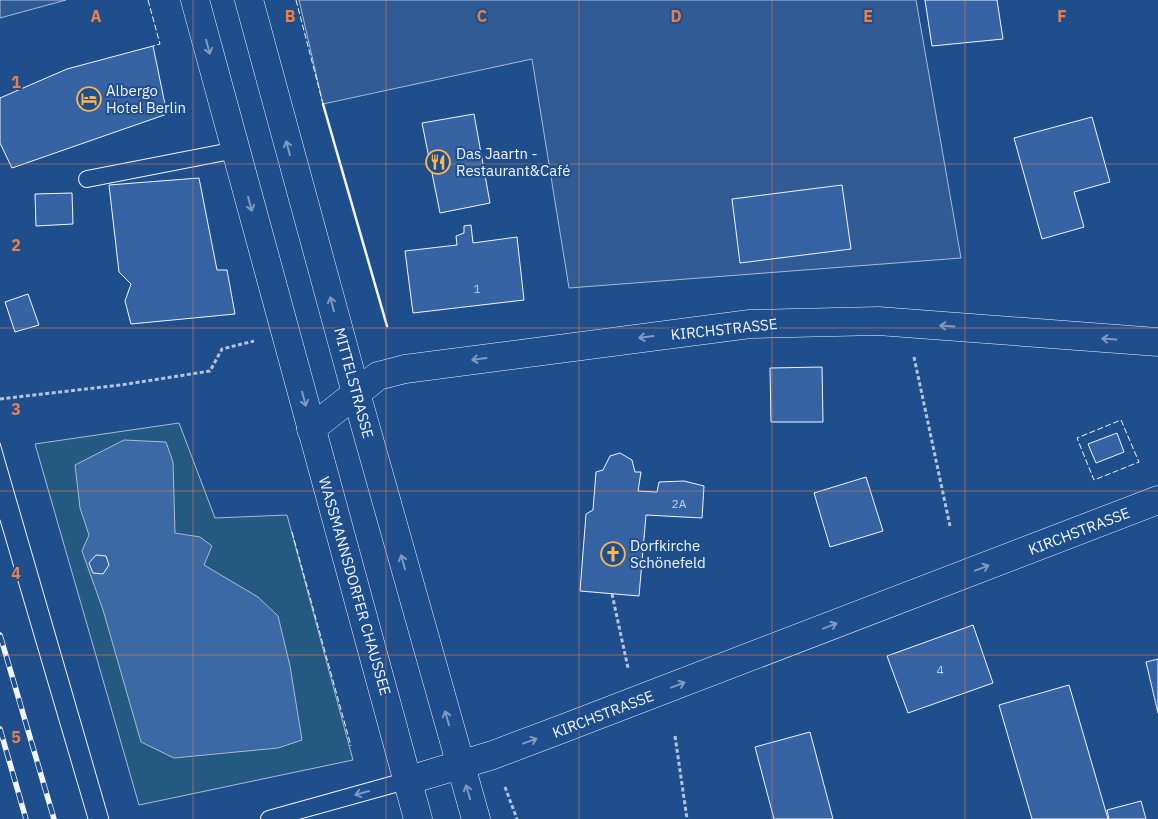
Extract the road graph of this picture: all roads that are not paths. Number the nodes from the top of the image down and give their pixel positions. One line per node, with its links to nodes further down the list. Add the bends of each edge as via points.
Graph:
1 (195, 0): 3 (main road, one-way to 3)
2 (249, 0): 6 (main road, MITTELSTRASSE, one-way to 2)
3 (236, 150): 4 (lane); 7 (main road, WASSMANNSDORFER CHAUSSEE, one-way to 7)
4 (87, 179)
5 (1158, 342): 6 (main road, KIRCHSTRASSE, one-way to 6, via 878,321 750,324 405,369 378,376)
6 (356, 393): 7 (main road, KIRCHSTRASSE); 9 (main road, MITTELSTRASSE, one-way to 6)
7 (311, 429): 10 (main road, WASSMANNSDORFER CHAUSSEE)
8 (1158, 500): 9 (main road, KIRCHSTRASSE, one-way to 8)
9 (460, 766): 10 (main road, KIRCHSTRASSE); 14 (main road, one-way to 9)
10 (409, 780): 11 (lane, one-way to 11); 13 (main road, WASSMANNSDORFER CHAUSSEE)
11 (310, 814): 12 (lane)
12 (269, 819)
13 (418, 819)
14 (476, 819)

